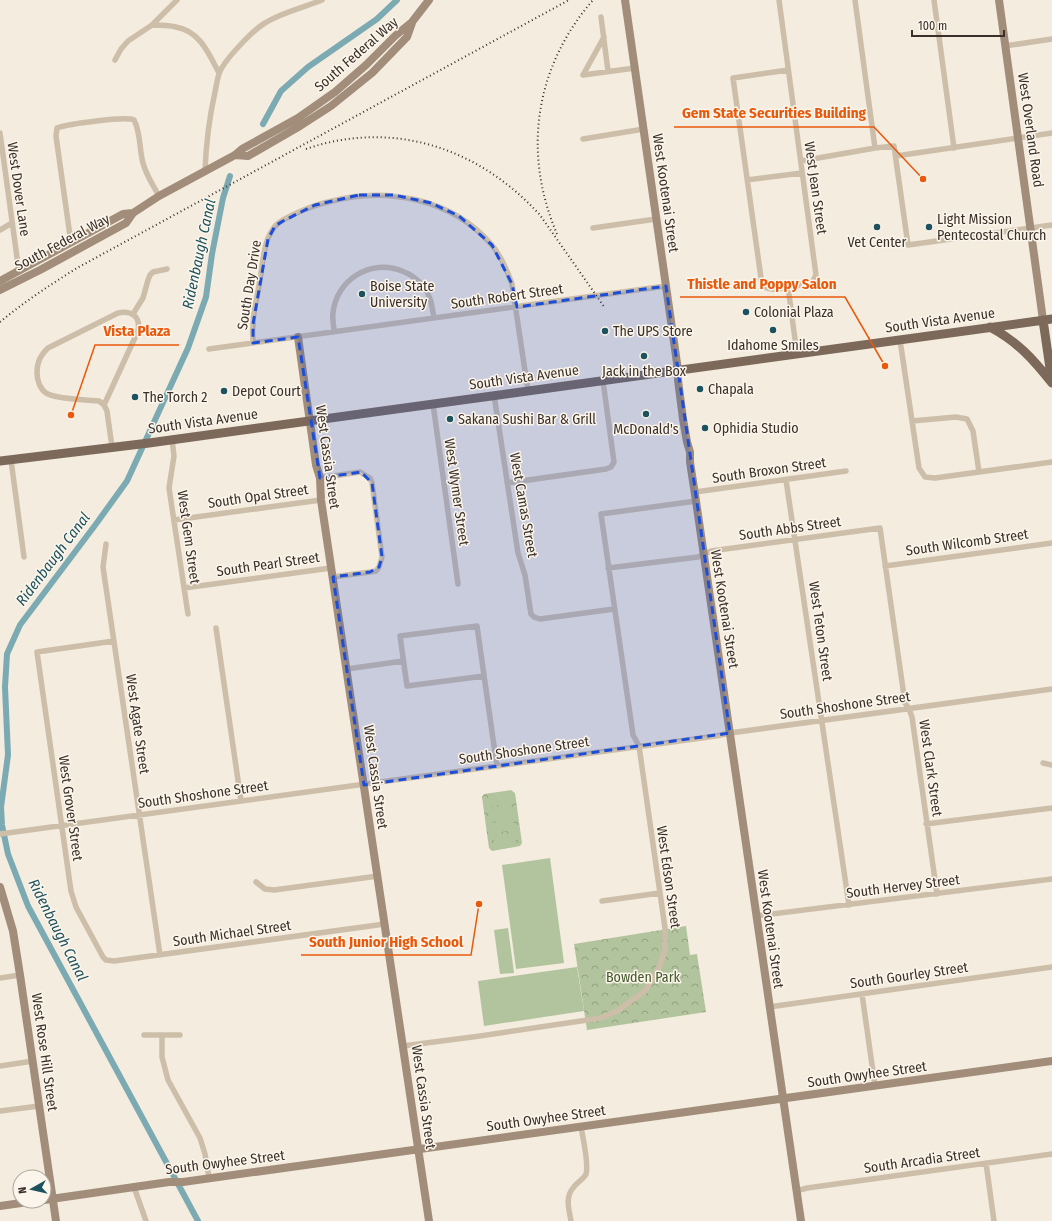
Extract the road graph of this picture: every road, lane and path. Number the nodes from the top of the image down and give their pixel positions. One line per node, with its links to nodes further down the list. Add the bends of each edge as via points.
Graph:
1 (177, 0): 10 (street)
2 (322, 0): 18 (street, via 264,23 250,34)
3 (429, 0): 28 (street, South Federal Way, via 412,22 334,92 298,118)
4 (625, 0): 15 (street, West Kootenai Street)
5 (779, 0): 16 (street, West Jean Street)
6 (855, 0): 24 (street)
7 (934, 0): 25 (street)
8 (999, 0): 13 (street, West Overland Road)
9 (601, 17): 11 (street)
10 (152, 25): 14 (street, via 128,41); 18 (street, via 176,26 191,33 209,53)
11 (604, 37): 17 (street); 17 (street, via 583,75)
12 (1052, 39): 13 (street)
13 (1005, 46): 22 (street, West Overland Road)
14 (115, 60)
15 (635, 68): 17 (street); 19 (street, West Kootenai Street)
16 (788, 70): 27 (street, West Jean Street); 30 (street, via 733,78)
17 (608, 72)
18 (219, 73): 28 (street, via 211,108)
19 (644, 129): 23 (street); 33 (street, West Kootenai Street)
20 (0, 133): 34 (street, West Dover Lane)
21 (1052, 134): 22 (street)
22 (1018, 138): 25 (street); 37 (street, West Overland Road)
23 (583, 139)
24 (874, 148): 26 (street, via 894,146); 27 (street)
25 (954, 148): 26 (street)
26 (896, 156): 37 (street, via 908,245)
27 (801, 161): 29 (street, West Jean Street)
28 (205, 171): 31 (street, South Federal Way)
29 (802, 173): 30 (street); 44 (street, West Jean Street, via 816,275 812,283)
30 (747, 180): 44 (street, via 762,285 772,290)
31 (159, 196): 32 (street, South Federal Way); 39 (street, via 142,162 134,120 121,118 57,128)
32 (133, 213): 39 (street, South Federal Way, via 123,214); 45 (street, South Federal Way, via 126,223)
33 (656, 219): 36 (street); 43 (street, West Kootenai Street)
34 (12, 223): 38 (street); 41 (street, West Dover Lane)
35 (1052, 225): 37 (street)
36 (593, 228)
37 (1030, 228): 49 (street, West Overland Road)
38 (0, 230)
39 (71, 243): 41 (street, South Federal Way)
40 (167, 269): 47 (street, via 150,275 143,298)
41 (18, 272): 42 (street, South Federal Way)
42 (0, 281)
43 (666, 286): 46 (street, South Robert Street); 57 (street, West Kootenai Street)
44 (788, 287): 56 (street)
45 (0, 290)
46 (516, 307): 48 (street, South Robert Street); 54 (street, South Day Drive, via 512,284 500,256 482,234 459,216 431,203 394,195 359,195 315,205 275,226 264,255 253,324); 60 (street, South Day Drive)
47 (133, 314): 62 (street, via 138,321 138,331); 62 (street, via 118,313 48,348 37,365 37,377 46,393 56,397)
48 (434, 318): 51 (street, South Robert Street); 51 (street, via 432,302 423,286 410,274 394,268 377,267 360,272 346,282 336,297 332,314)
49 (1048, 320): 50 (main road, South Vista Avenue); 59 (main road, West Overland Road)
50 (990, 327): 53 (main road, South Vista Avenue); 59 (main road, via 1022,348)
51 (334, 332): 52 (street, South Robert Street)
52 (298, 337): 54 (street, South Robert Street); 64 (street, West Cassia Street)
53 (900, 340): 56 (main road, South Vista Avenue); 65 (street)
54 (253, 343): 55 (street, South Robert Street)
55 (209, 349)
56 (797, 354): 57 (main road, South Vista Avenue)
57 (678, 370): 58 (main road, South Vista Avenue); 76 (street, West Kootenai Street)
58 (603, 380): 60 (main road, South Vista Avenue); 75 (street, via 614,462 611,467 606,470)
59 (1052, 383)
60 (528, 391): 61 (main road, South Vista Avenue)
61 (494, 395): 63 (main road, South Vista Avenue); 75 (street, West Camas Street)
62 (104, 404): 67 (street)
63 (433, 404): 64 (main road, South Vista Avenue); 90 (street, West Wymer Street)
64 (310, 420): 66 (main road, South Vista Avenue); 73 (street, West Cassia Street)
65 (912, 421): 72 (street, via 956,417 967,419 973,431); 72 (street, via 919,468 925,477 930,479)
66 (172, 440): 67 (main road, South Vista Avenue); 79 (street, West Gem Street, via 174,456 169,488)
67 (112, 447): 68 (main road, South Vista Avenue)
68 (11, 460): 69 (main road, South Vista Avenue); 85 (street)
69 (0, 461)
70 (1052, 462): 72 (street)
71 (846, 471): 74 (street, South Broxon Street)
72 (979, 472)
73 (320, 478): 77 (street, West Cassia Street); 89 (street, via 360,472 370,478 382,557 376,570)
74 (786, 480): 76 (street, South Broxon Street); 81 (street, West Teton Street)
75 (507, 483): 92 (street, West Camas Street, via 518,553 525,576 530,610 534,617 540,619)
76 (695, 497): 78 (street, South Broxon Street); 84 (street, West Kootenai Street)
77 (321, 500): 79 (street, South Opal Street); 87 (street, West Cassia Street)
78 (601, 514): 88 (street, West Edson Street)
79 (174, 520): 91 (street, West Gem Street)
80 (880, 528): 81 (street, South Abbs Street); 86 (street, West Clark Street)
81 (795, 540): 84 (street, South Abbs Street, via 711,551); 101 (street, West Teton Street)
82 (1052, 543): 86 (street, South Wilcomb Street)
83 (106, 544): 95 (street, West Agate Street, via 103,567)
84 (704, 555): 88 (street, South Abbs Street); 102 (street, West Kootenai Street)
85 (24, 557)
86 (885, 566): 100 (street, West Clark Street, via 905,703)
87 (332, 568): 89 (street, West Cassia Street); 91 (street, South Pearl Street)
88 (608, 568): 92 (street, West Edson Street)
89 (333, 577): 97 (street, West Cassia Street)
90 (458, 584)
91 (184, 588): 93 (street, West Gem Street)
92 (614, 609): 103 (street, West Edson Street, via 633,735)
93 (188, 614)
94 (216, 628): 108 (street)
95 (114, 641): 110 (street, West Agate Street); 112 (street, West Grover Street, via 36,652)
96 (404, 661): 97 (street); 98 (street, via 407,686); 98 (street, via 400,636 477,626)
97 (347, 669): 107 (street, West Cassia Street)
98 (484, 676): 106 (street)
99 (1052, 689): 100 (street, South Shoshone Street)
100 (909, 708): 101 (street, South Shoshone Street); 111 (street, West Clark Street)
101 (822, 721): 102 (street, South Shoshone Street); 121 (street, West Teton Street)
102 (730, 733): 103 (street, South Shoshone Street); 122 (street, West Kootenai Street)
103 (639, 746): 106 (street, South Shoshone Street); 118 (street, West Edson Street)
104 (1043, 763): 105 (street)
105 (1052, 765)
106 (497, 766): 107 (street, South Shoshone Street)
107 (364, 785): 108 (street, South Shoshone Street); 114 (street, West Cassia Street)
108 (241, 801): 110 (street, South Shoshone Street)
109 (1052, 808): 111 (street)
110 (140, 815): 112 (street, South Shoshone Street); 124 (street, West Agate Street)
111 (926, 824): 119 (street, West Clark Street)
112 (61, 826): 113 (street, South Shoshone Street); 125 (street, West Grover Street, via 71,891 76,907 100,954)
113 (0, 834)
114 (378, 876): 116 (street, via 274,890 265,889); 123 (street, West Cassia Street)
115 (1052, 879): 119 (street, South Hervey Street)
116 (256, 882)
117 (1, 891): 127 (street, West Rose Hill Street, via 13,931)
118 (660, 893): 120 (street); 134 (street, West Edson Street, via 665,950 658,970 645,991 617,1011 601,1018 581,1022)
119 (937, 894): 121 (street, South Hervey Street)
120 (602, 901)
121 (849, 904): 122 (street, South Hervey Street)
122 (756, 916): 130 (street, West Kootenai Street)
123 (385, 924): 124 (street, South Michael Street); 134 (street, West Cassia Street)
124 (160, 955): 125 (street, South Michael Street)
125 (106, 960)
126 (1052, 967): 129 (street, South Gourley Street)
127 (20, 975): 128 (street); 135 (street, West Rose Hill Street)
128 (0, 978)
129 (862, 994): 130 (street, South Gourley Street); 138 (street)
130 (769, 1007): 139 (street, West Kootenai Street)
131 (144, 1035): 132 (street)
132 (162, 1035): 133 (street); 146 (street, via 162,1057 168,1080 200,1138)
133 (180, 1035)
134 (403, 1046): 143 (street, West Cassia Street)
135 (33, 1061): 137 (street); 140 (street, West Rose Hill Street)
136 (1052, 1061): 138 (street, South Owyhee Street)
137 (0, 1066)
138 (875, 1086): 139 (street, South Owyhee Street)
139 (782, 1099): 142 (street, South Owyhee Street); 148 (street, West Kootenai Street)
140 (39, 1106): 141 (street); 149 (street, West Rose Hill Street)
141 (0, 1111)
142 (581, 1127): 143 (street, South Owyhee Street); 155 (street, via 587,1167 586,1174 569,1194)
143 (418, 1149): 146 (street, South Owyhee Street); 154 (street, West Cassia Street)
144 (1052, 1154): 145 (street, South Arcadia Street)
145 (986, 1163): 148 (street, South Arcadia Street); 157 (street)
146 (209, 1178): 147 (street, South Owyhee Street)
147 (134, 1187): 149 (street, South Owyhee Street); 153 (street)
148 (796, 1190): 156 (street, West Kootenai Street)
149 (53, 1198): 152 (street, West Rose Hill Street)
150 (12, 1204): 151 (street)
151 (0, 1206)
152 (56, 1221)
153 (146, 1221)
154 (429, 1221)
155 (571, 1221)
156 (801, 1221)
157 (994, 1221)

